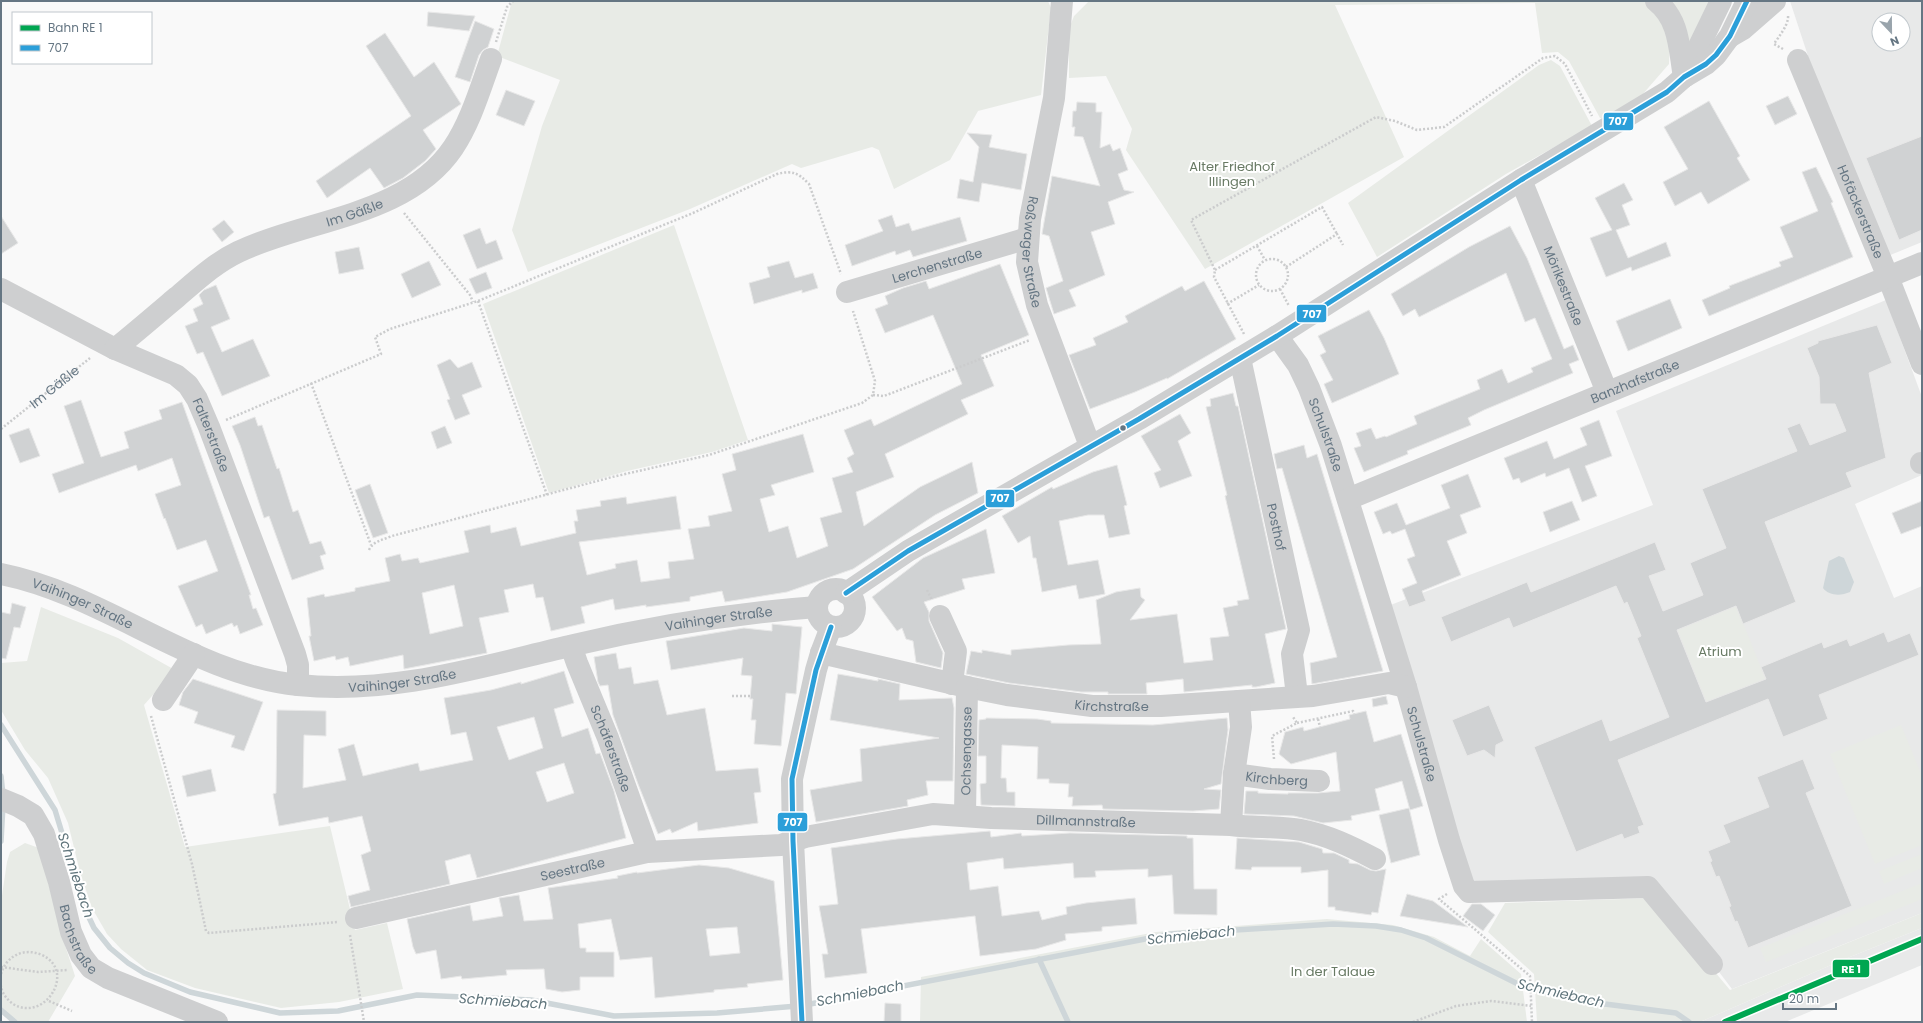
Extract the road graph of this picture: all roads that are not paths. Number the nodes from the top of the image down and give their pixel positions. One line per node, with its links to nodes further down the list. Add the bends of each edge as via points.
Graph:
1 (1062, 1): 11 (street, Roßwager Straße, via 1054,98)
2 (1656, 1): 9 (street, via 1670,15 1677,31)
3 (1720, 1): 9 (street)
4 (1747, 1): 6 (street)
5 (1775, 1): 6 (street, via 1743,29)
6 (1730, 36): 9 (street, via 1706,64)
7 (491, 59): 17 (street, Im Gäßle, via 453,148 438,166 418,182 374,207 271,238 238,252 214,266)
8 (1798, 60): 13 (street, Hofäckerstraße)
9 (1684, 77): 10 (street, via 1668,92)
10 (1521, 180): 16 (street); 20 (street, Mörikestraße)
11 (1028, 238): 15 (street, Lerchenstraße); 21 (street, Roßwager Straße, via 1027,262 1030,284)
12 (1922, 263): 13 (street, Banzhafstraße)
13 (1888, 277): 19 (street, Hofäckerstraße); 20 (street, Banzhafstraße)
14 (1, 288): 17 (street, Falterstraße)
15 (847, 292)
16 (1277, 336): 18 (street); 22 (street, Schulstraße, via 1298,365 1309,388)
17 (111, 347): 31 (street, Falterstraße, via 176,375 188,385 197,399 295,654)
18 (1247, 354): 21 (street); 34 (street, Posthof, via 1299,630 1292,654)
19 (1922, 364)
20 (1607, 392): 22 (street, Banzhafstraße)
21 (1090, 446): 24 (street, via 908,551)
22 (1348, 499): 33 (street, Schulstraße)
23 (1, 574): 30 (street, Vaihinger Straße, via 51,588)
24 (846, 593): 25 (street, via 828,591 822,595); 27 (street, via 853,601 853,616 843,626)
25 (817, 607): 27 (street, via 822,622); 28 (street, Vaihinger Straße, via 769,610)
26 (940, 616): 32 (street, Ochsengasse, via 956,651)
27 (831, 626): 29 (street)
28 (571, 646): 31 (street, Vaihinger Straße, via 446,676 398,684 340,687); 43 (street, Schäferstraße, via 608,738)
29 (821, 653): 32 (street, Kirchstraße); 42 (street, via 792,779)
30 (194, 654): 31 (street, Vaihinger Straße, via 251,676); 35 (street)
31 (298, 685)
32 (960, 686): 36 (street, Kirchstraße, via 1006,695 1092,706 1161,706); 40 (street, Ochsengasse)
33 (1406, 687): 34 (street, Kirchstraße, via 1389,683 1313,696); 46 (street, Schulstraße, via 1449,840 1464,886 1469,892 1648,887)
34 (1290, 697): 36 (street, Kirchstraße)
35 (163, 700)
36 (1239, 701): 37 (street, Kirchberg, via 1241,727)
37 (1234, 774): 38 (street, Kirchberg, via 1270,779); 41 (street, Kirchberg)
38 (1319, 781)
39 (1, 799): 47 (street, Bachstraße, via 33,815 44,834 71,932 81,955 91,968 108,978)
40 (965, 815): 41 (street, Dillmannstraße, via 991,818); 42 (street, Dillmannstraße, via 933,814)
41 (1231, 825): 44 (street, Dillmannstraße, via 1300,830 1349,846)
42 (793, 841): 43 (street, Seestraße, via 781,845); 48 (street)
43 (647, 852): 45 (street, Seestraße)
44 (1375, 859)
45 (349, 923)
46 (1712, 964)
47 (217, 1022)
48 (802, 1022)

